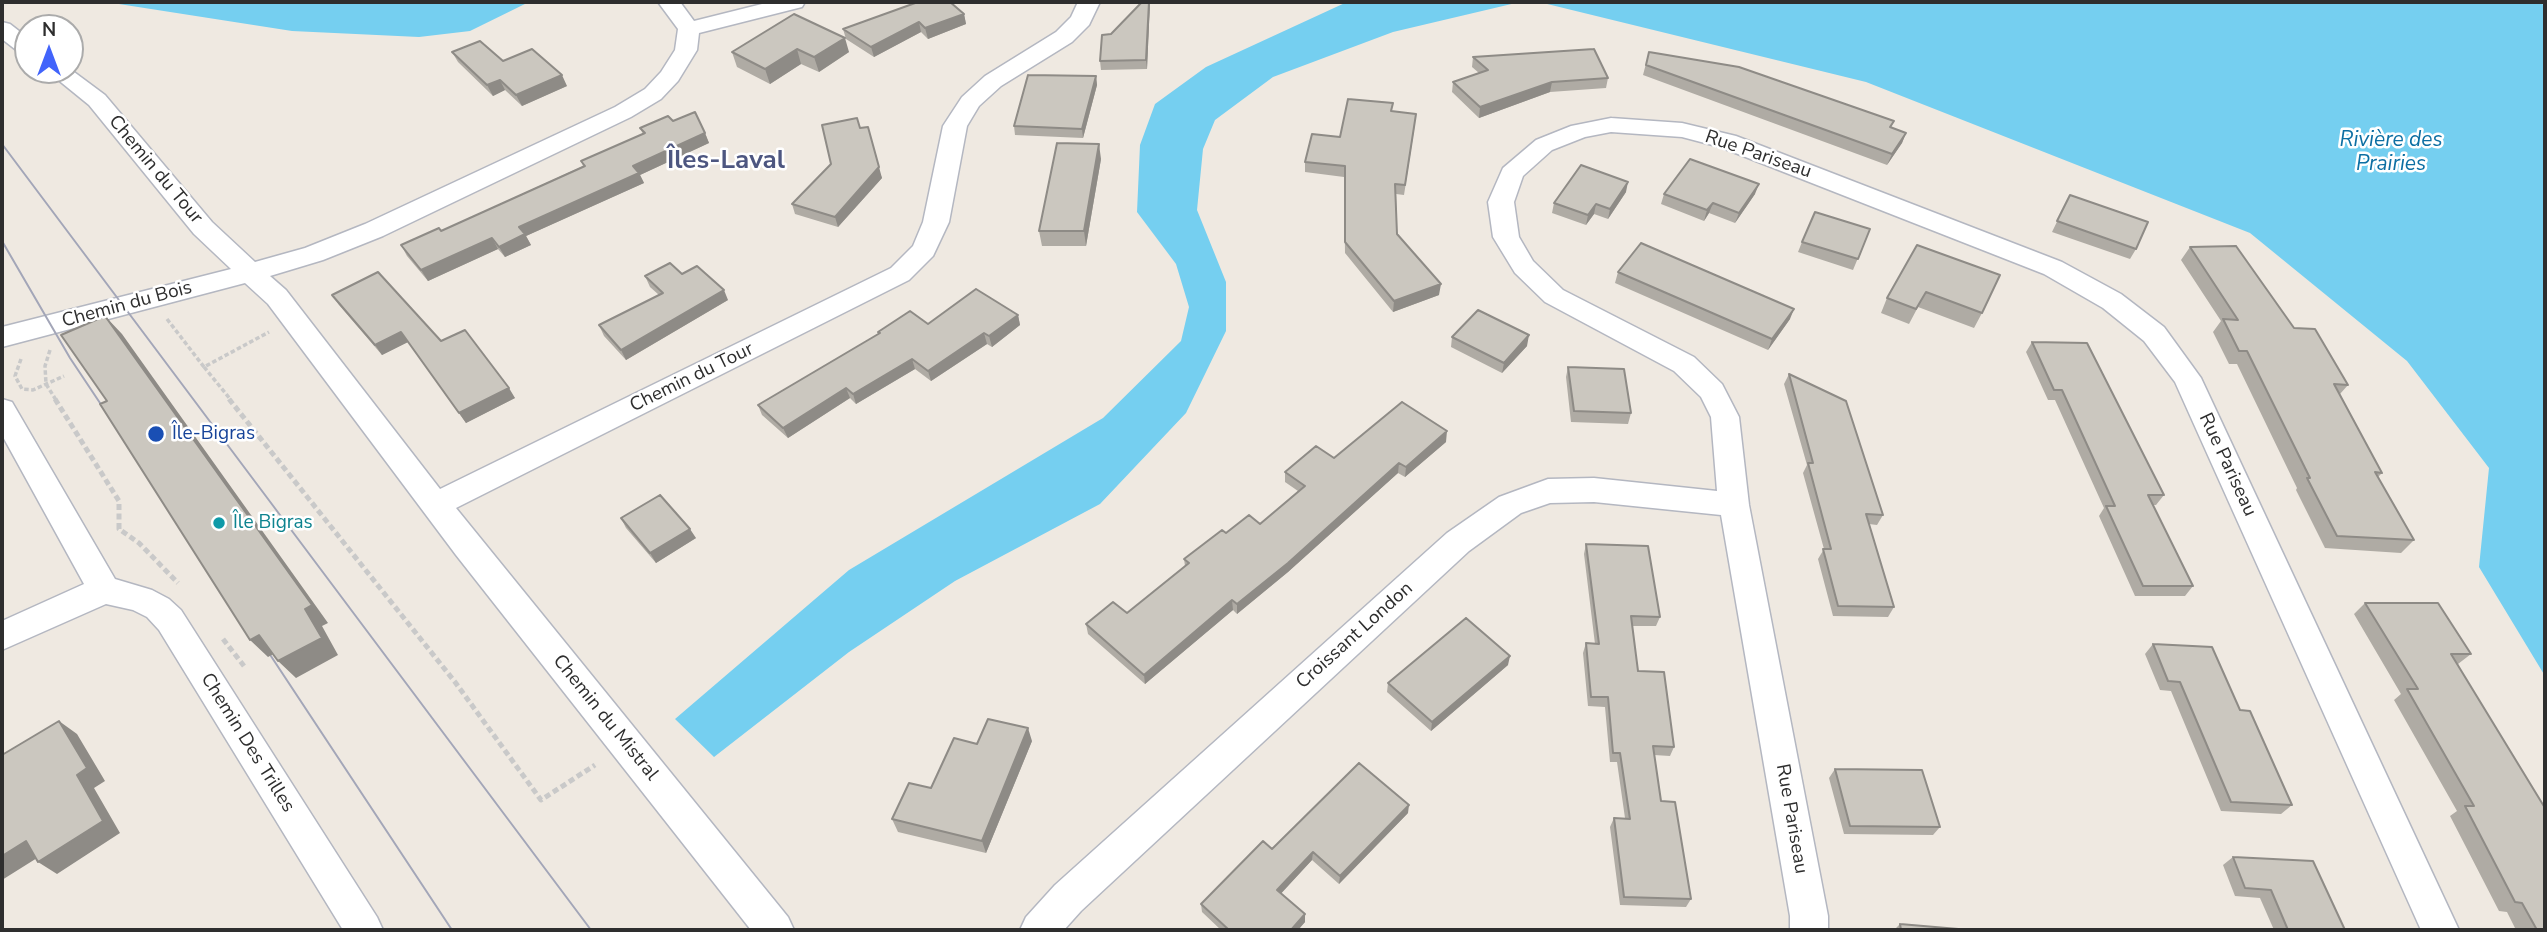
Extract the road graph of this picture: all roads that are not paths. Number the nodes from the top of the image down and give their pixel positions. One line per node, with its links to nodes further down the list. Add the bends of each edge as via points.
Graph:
1 (669, 2): 4 (street)
2 (794, 2): 4 (street)
3 (1088, 2): 9 (street, Chemin du Tour, via 1081,20 1064,37 993,81 970,102 955,126 932,231 924,250 900,274)
4 (689, 29): 6 (street, via 686,50 670,76 653,94 623,112 374,230)
5 (76, 84): 6 (street, Chemin du Tour, via 97,100 203,228)
6 (251, 272): 7 (street, Chemin du Bois); 9 (street, Chemin du Tour, via 278,297)
7 (2, 337)
8 (2, 410): 11 (street)
9 (437, 504): 14 (street, Chemin du Mistral)
10 (1734, 505): 15 (street, Croissant London, via 1594,490 1548,491 1510,505 1458,542 1078,888); 16 (street, Rue Pariseau); 17 (street, Rue Pariseau, via 1725,418 1712,391 1684,364 1554,296 1524,267 1506,237 1501,202 1512,173 1544,145 1611,125 1682,130 1728,141 2053,268 2112,301 2154,334 2187,377)
11 (104, 590): 12 (street); 13 (street, Chemin Des Trilles, via 141,598 170,620)
12 (2, 636)
13 (364, 930)
14 (775, 930)
15 (1039, 930)
16 (1809, 930)
17 (2440, 930)

